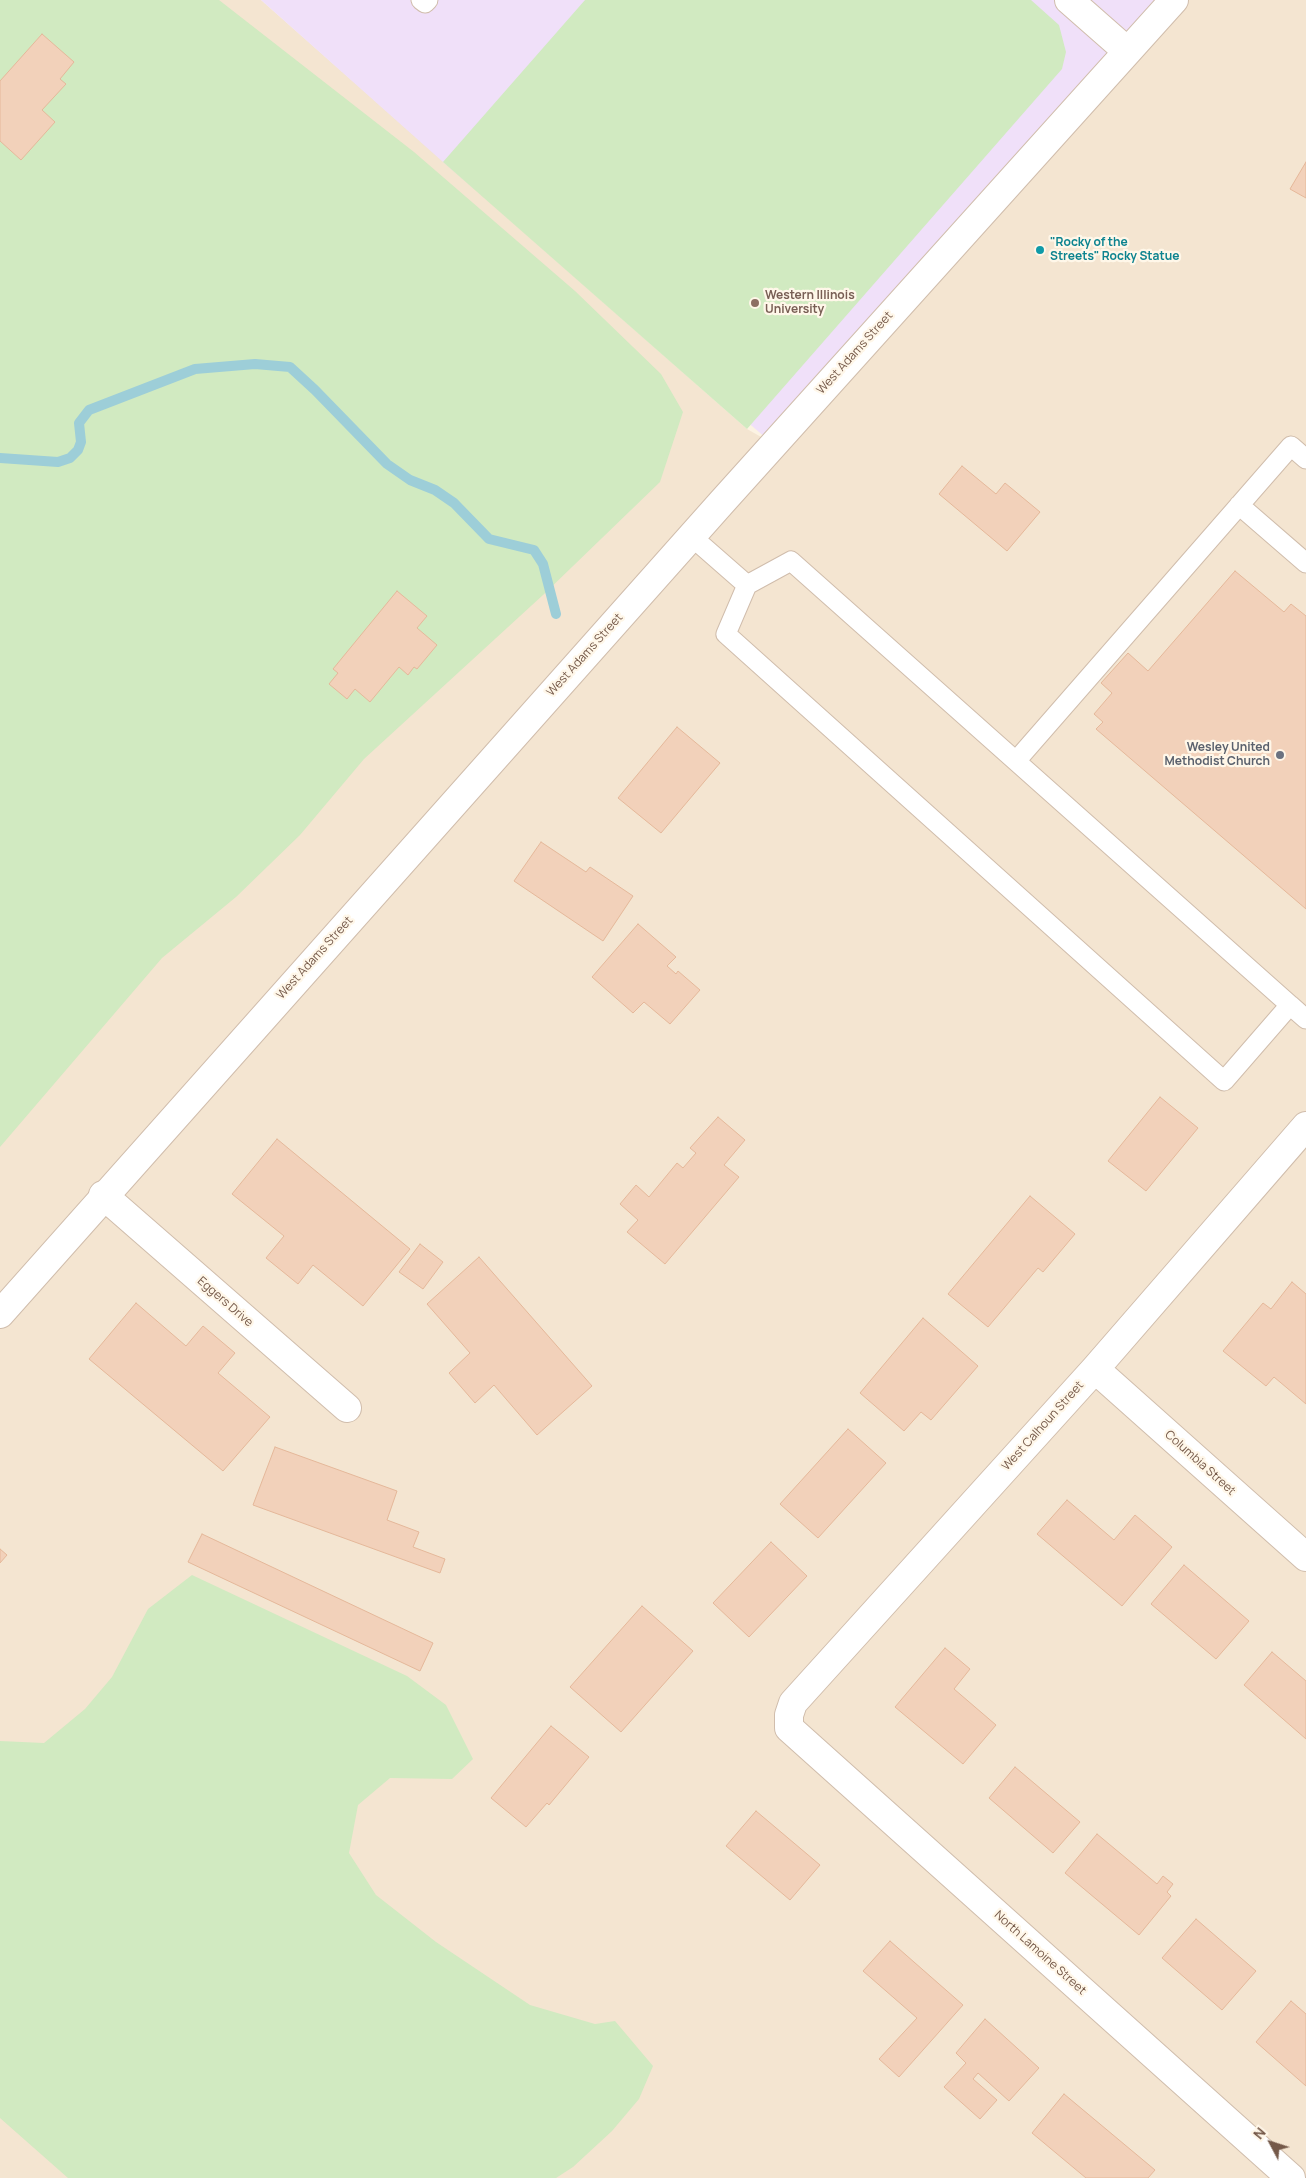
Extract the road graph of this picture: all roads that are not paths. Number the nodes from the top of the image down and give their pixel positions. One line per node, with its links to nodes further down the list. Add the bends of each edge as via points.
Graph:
1 (422, 0): 2 (lane, via 425,3)
2 (428, 0)
3 (1070, 0): 5 (street)
4 (1174, 0): 5 (street, West Adams Street)
5 (1128, 51): 8 (street, West Adams Street)
6 (1306, 459): 7 (lane, via 1291,446)
7 (1239, 505): 9 (lane); 11 (lane)
8 (691, 536): 10 (lane); 15 (street, West Adams Street)
9 (1306, 563)
10 (748, 585): 11 (lane, via 791,561); 12 (lane, via 726,634 1224,1081)
11 (1016, 761): 12 (lane)
12 (1290, 1005): 13 (lane)
13 (1306, 1019)
14 (1306, 1126): 17 (street, West Calhoun Street)
15 (103, 1195): 16 (street, West Adams Street); 18 (street, Eggers Drive)
16 (0, 1314)
17 (1095, 1369): 19 (street, Columbia Street); 20 (street, West Calhoun Street, via 793,1703)
18 (347, 1408)
19 (1306, 1557)
20 (789, 1728): 21 (street, North Lamoine Street)
21 (1291, 2178)

